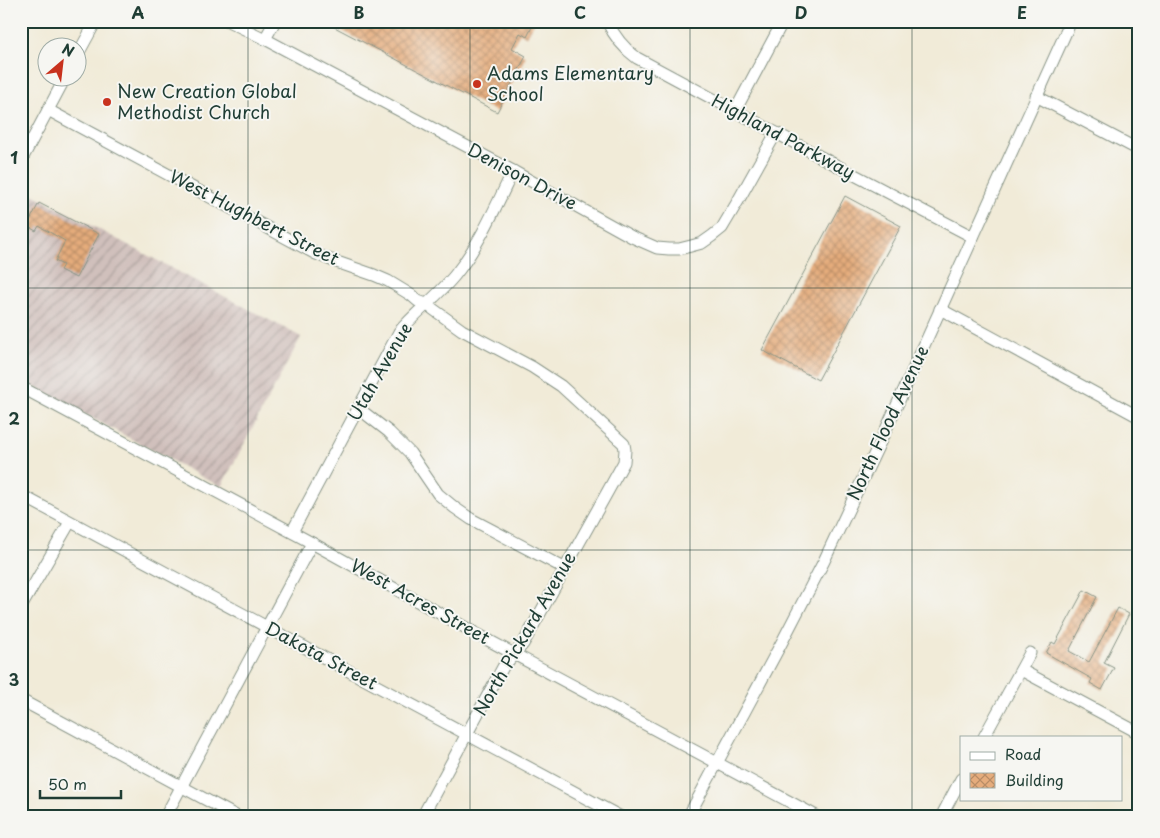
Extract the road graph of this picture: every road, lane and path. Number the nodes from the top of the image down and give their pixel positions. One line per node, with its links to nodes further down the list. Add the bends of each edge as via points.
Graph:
1 (96, 21): 7 (street)
2 (228, 21): 8 (street, Denison Drive)
3 (274, 21): 8 (street)
4 (607, 21): 12 (street, Highland Parkway, via 616,37 637,58)
5 (783, 21): 12 (street)
6 (1070, 21): 10 (street, North Flood Avenue)
7 (87, 38)
8 (265, 39): 16 (street, Denison Drive)
9 (60, 88): 11 (street)
10 (1036, 96): 14 (street); 17 (street, North Flood Avenue)
11 (48, 110): 15 (street); 18 (street, West Hughbert Street, via 316,254 381,278)
12 (735, 111): 13 (street, Highland Parkway)
13 (776, 133): 16 (street, Denison Drive, via 722,228 702,243 679,249 657,248); 17 (street, Highland Parkway)
14 (1139, 150)
15 (21, 161)
16 (513, 171): 18 (street, Utah Avenue, via 466,260 442,291)
17 (973, 237): 19 (street, North Flood Avenue)
18 (426, 304): 21 (street, Utah Avenue, via 399,332); 23 (street, West Hughbert Street, via 462,330 561,386 624,444)
19 (940, 309): 22 (street); 38 (street, North Flood Avenue, via 824,561)
20 (21, 386): 26 (street, West Acres Street)
21 (358, 408): 26 (street, Utah Avenue); 28 (street, via 390,432 438,494 455,508)
22 (1139, 417)
23 (625, 450): 28 (street, North Pickard Avenue, via 624,462)
24 (21, 495): 25 (street, Dakota Street)
25 (70, 522): 29 (street); 30 (street, Dakota Street)
26 (292, 532): 27 (street, West Acres Street)
27 (312, 542): 30 (street); 32 (street, West Acres Street)
28 (564, 568): 32 (street, North Pickard Avenue, via 523,644)
29 (21, 607)
30 (266, 627): 36 (street, Dakota Street); 40 (street)
31 (1030, 653): 33 (street)
32 (514, 654): 36 (street, North Pickard Avenue, via 503,667); 38 (street, West Acres Street)
33 (1021, 670): 35 (street); 37 (street)
34 (21, 700): 40 (street)
35 (1139, 733)
36 (467, 734): 43 (street, North Pickard Avenue); 44 (street, Dakota Street)
37 (985, 736)
38 (718, 762): 45 (street, North Flood Avenue); 46 (street, West Acres Street)
39 (960, 781): 47 (street)
40 (181, 786): 41 (street); 42 (street)
41 (165, 817)
42 (238, 817)
43 (422, 817)
44 (621, 817)
45 (688, 817)
46 (818, 817)
47 (941, 817)

